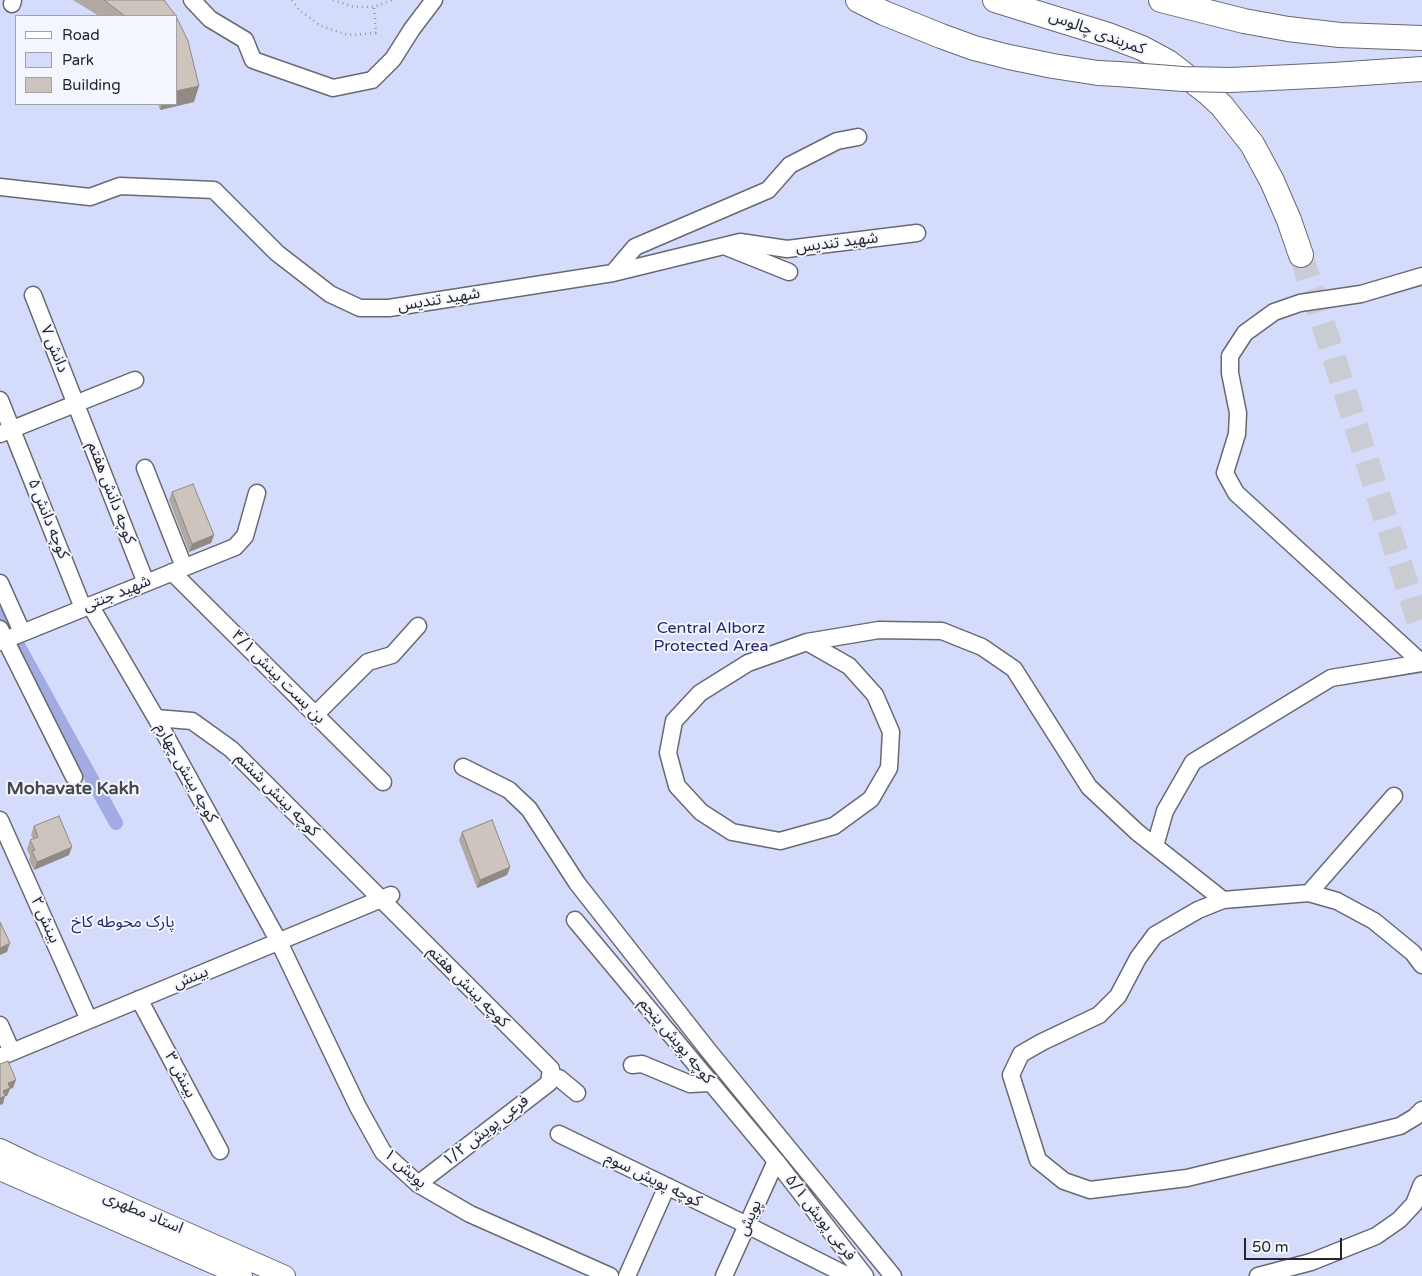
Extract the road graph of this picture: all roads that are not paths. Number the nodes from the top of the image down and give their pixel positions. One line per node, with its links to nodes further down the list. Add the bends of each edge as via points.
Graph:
1 (192, 0): 2 (street, via 210,19 245,40 253,60 333,88 372,80 393,60)
2 (434, 0)
3 (858, 0): 7 (highway, bridge, via 974,48 1098,73 1231,80)
4 (996, 0): 12 (highway, کمربندی چالوس, via 1108,34 1142,48 1168,62 1208,92 1252,144 1272,181)
5 (1161, 0): 6 (highway, via 1288,29 1340,35)
6 (1422, 38)
7 (1422, 69)
8 (858, 137): 14 (street, via 837,141 790,165 768,190 635,247)
9 (0, 187): 14 (street, شهید تندیس, via 90,196 120,186 214,190 277,254 330,294 360,308 389,308)
10 (917, 233): 11 (street, شهید تندیس, via 787,249 740,242)
11 (724, 246): 13 (street); 14 (street, شهید تندیس)
12 (1302, 255)
13 (789, 272)
14 (613, 273)
15 (1422, 276): 30 (street, via 1361,294 1300,303 1274,312 1246,333 1230,356 1238,413 1225,474 1236,493)
16 (33, 295): 19 (street, دانش ۷)
17 (135, 380): 19 (street)
18 (0, 400): 20 (street, کوچه دانش ۵)
19 (76, 404): 20 (street); 24 (street, کوچه دانش هفتم)
20 (6, 432): 26 (street, کوچه دانش ۵)
21 (145, 468): 23 (street)
22 (257, 493): 23 (street, شهید جنتی, via 245,536 235,547)
23 (178, 570): 24 (street, شهید جنتی); 31 (street, بن بست بینش ۴/۱)
24 (146, 582): 26 (street, شهید جنتی)
25 (0, 583): 28 (street)
26 (87, 606): 28 (street, شهید جنتی); 32 (street, کوچه بینش چهارم)
27 (418, 626): 31 (street, via 392,655 368,662)
28 (9, 636): 34 (street)
29 (807, 642): 29 (street, via 748,663 700,694 674,721 668,752 677,786 702,812 732,832 780,841 834,826 872,799 889,768 892,732 875,695 849,666); 38 (street, via 879,630 942,632 982,647 1014,669 1089,787)
30 (1422, 663): 38 (street, via 1331,678 1193,762 1165,811)
31 (316, 714): 35 (street, بن بست بینش ۴/۱)
32 (156, 718): 40 (street, کوچه بینش ششم, via 192,721 231,749); 43 (street, کوچه بینش چهارم)
33 (463, 767): 73 (street, via 509,790 529,809 576,883)
34 (74, 777)
35 (383, 782)
36 (1394, 796): 39 (street)
37 (0, 820): 46 (street, بینش ۲)
38 (1155, 846): 41 (street)
39 (1309, 893): 41 (street); 44 (street, via 1337,901 1374,921 1413,953)
40 (387, 897): 43 (street, بینش); 50 (street, کوچه بینش هفتم, via 550,1069)
41 (1223, 900): 53 (street, via 1198,910 1155,935 1138,958 1118,996 1099,1015 1021,1054 1011,1075 1038,1160 1064,1181 1090,1190 1187,1178 1400,1126)
42 (575, 920): 51 (street, کوچه پویش پنجم)
43 (279, 942): 45 (street, بینش); 61 (street, پویش ۱, via 383,1152)
44 (1422, 965)
45 (139, 999): 46 (street, بینش); 56 (street, بینش ۳)
46 (89, 1020): 48 (street, بینش)
47 (0, 1025): 48 (street)
48 (6, 1054)
49 (632, 1064): 51 (street, via 642,1064 690,1084)
50 (550, 1076): 52 (street, via 559,1078); 61 (street, فرعی پویش ۱/۲, via 548,1083)
51 (711, 1083): 57 (street, کوچه پویش پنجم)
52 (576, 1093)
53 (1422, 1110)
54 (559, 1134): 63 (street, کوچه پویش سوم)
55 (0, 1149): 67 (main road, استاد مطهری)
56 (220, 1151)
57 (776, 1161): 65 (street, پویش); 72 (street, فرعی پویش ۵/۱)
58 (0, 1170): 60 (main road, استاد مطهری)
59 (0, 1181): 60 (street, via 8,1184)
60 (27, 1182): 66 (main road, استاد مطهری)
61 (418, 1184): 68 (street, پویش ۱, via 470,1214)
62 (1422, 1184): 64 (street)
63 (667, 1186): 65 (street, کوچه پویش سوم); 69 (street)
64 (1418, 1205): 74 (street, via 1376,1236 1311,1262)
65 (747, 1225): 70 (street, پویش); 71 (street, کوچه پویش سوم)
66 (242, 1276)
67 (286, 1276)
68 (610, 1276)
69 (627, 1276)
70 (724, 1276)
71 (848, 1276)
72 (864, 1276)
73 (893, 1276)
74 (1258, 1276)

